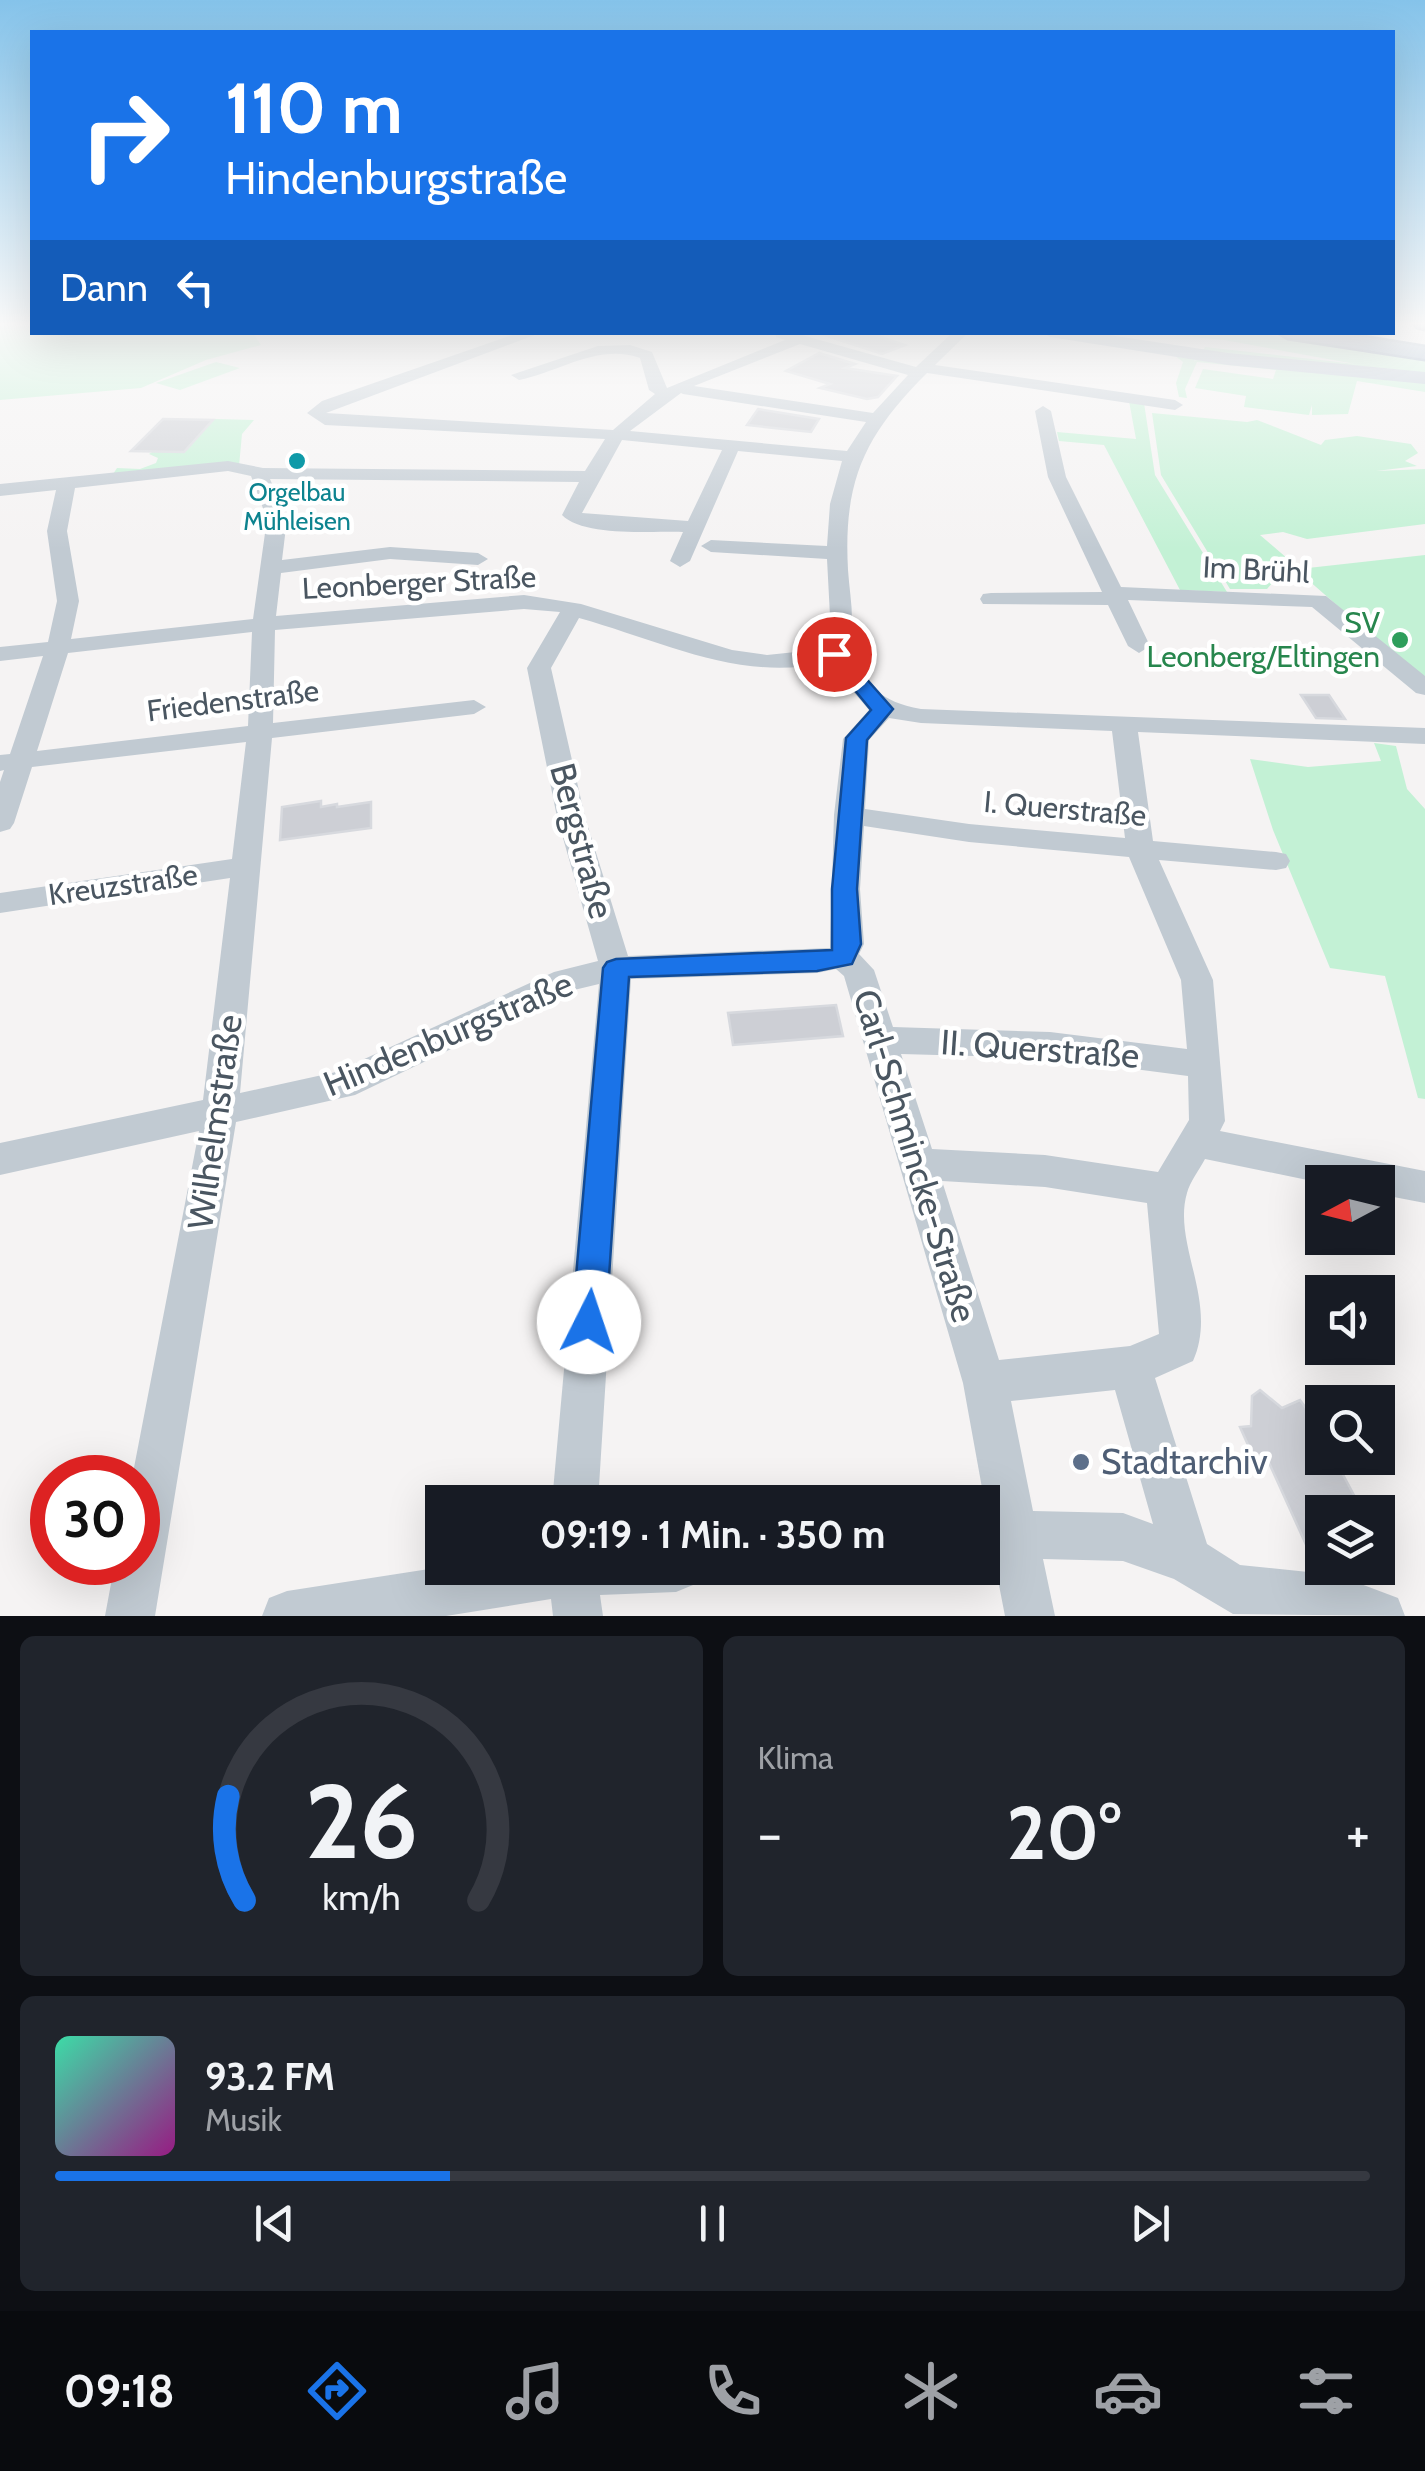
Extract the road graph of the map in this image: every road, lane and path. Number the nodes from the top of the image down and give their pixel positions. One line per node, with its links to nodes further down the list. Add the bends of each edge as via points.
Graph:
1 (344, 398): 9 (street, via 317,409 318,418)
2 (663, 398): 9 (street)
3 (731, 398): 8 (street)
4 (896, 398): 8 (street)
5 (1126, 398): 6 (street)
6 (1175, 405)
7 (1043, 411): 22 (street, via 1057,477)
8 (878, 418): 11 (street)
9 (618, 436): 10 (street); 13 (street)
10 (732, 444): 11 (street); 16 (street)
11 (854, 456): 18 (street, via 839,502)
12 (259, 473): 13 (street); 14 (street, via 228,466); 21 (street, Wilhelmstraße, via 277,519)
13 (590, 476): 16 (street, via 572,515 583,522)
14 (66, 484): 15 (street); 27 (street, via 57,531 68,601)
15 (0, 490)
16 (692, 527): 20 (street)
17 (711, 546): 18 (street)
18 (837, 553): 29 (street, via 842,635)
19 (478, 558): 21 (street, via 390,553)
20 (680, 561)
21 (271, 568): 25 (street, Wilhelmstraße)
22 (1115, 596): 23 (street, Im Brühl); 26 (street); 30 (street, Im Brühl, via 1318,601)
23 (991, 599)
24 (574, 609): 25 (street, Leonberger Straße, via 514,603); 29 (street, Leonberger Straße, via 718,656 809,661); 44 (street, Bergstraße, via 539,668 571,817)
25 (264, 623): 27 (street, Leonberger Straße); 34 (street, Wilhelmstraße)
26 (1139, 646)
27 (58, 647): 28 (street, Leonberger Straße); 36 (street)
28 (0, 654)
29 (834, 654): 32 (street)
30 (1425, 688)
31 (474, 706): 34 (street, Friedenstraße)
32 (883, 709): 33 (street); 37 (street, Carl-Schmincke-Straße, via 856,738)
33 (1124, 724): 35 (street); 39 (street)
34 (260, 730): 36 (street, Friedenstraße); 41 (street, Wilhelmstraße)
35 (1425, 736)
36 (11, 762): 38 (street)
37 (848, 815): 39 (street, I. Querstraße); 43 (street, Carl-Schmincke-Straße, via 848,944)
38 (0, 823)
39 (1140, 848): 40 (street, I. Querstraße); 46 (street, via 1196,980)
40 (1276, 861)
41 (246, 866): 42 (street, Kreuzstraße); 47 (street, Wilhelmstraße)
42 (0, 902)
43 (842, 957): 44 (street, Hindenburgstraße); 45 (street, Carl-Schmincke-Straße, via 858,970)
44 (616, 968): 47 (street, Hindenburgstraße, via 565,980 343,1085); 55 (street, Bergstraße)
45 (877, 1040): 46 (street, II. Querstraße, via 1050,1045); 50 (street, Carl-Schmincke-Straße)
46 (1203, 1064): 48 (street, via 1207,1121)
47 (220, 1113): 49 (street, Hindenburgstraße); 60 (street, Wilhelmstraße)
48 (1196, 1142): 51 (street); 52 (street)
49 (0, 1159)
50 (920, 1164): 52 (street, via 1045,1171); 54 (street, Carl-Schmincke-Straße)
51 (1425, 1187)
52 (1168, 1190): 53 (street, via 1165,1211 1182,1325 1178,1347)
53 (1130, 1367): 54 (street); 57 (street)
54 (985, 1383): 56 (street, Carl-Schmincke-Straße)
55 (577, 1485)
56 (1006, 1549): 57 (street, via 1123,1537); 62 (street, Carl-Schmincke-Straße)
57 (1188, 1560): 59 (street, via 1233,1589 1338,1600)
58 (573, 1585): 61 (street)
59 (1379, 1615)
60 (130, 1616)
61 (288, 1616)
62 (1030, 1616)

